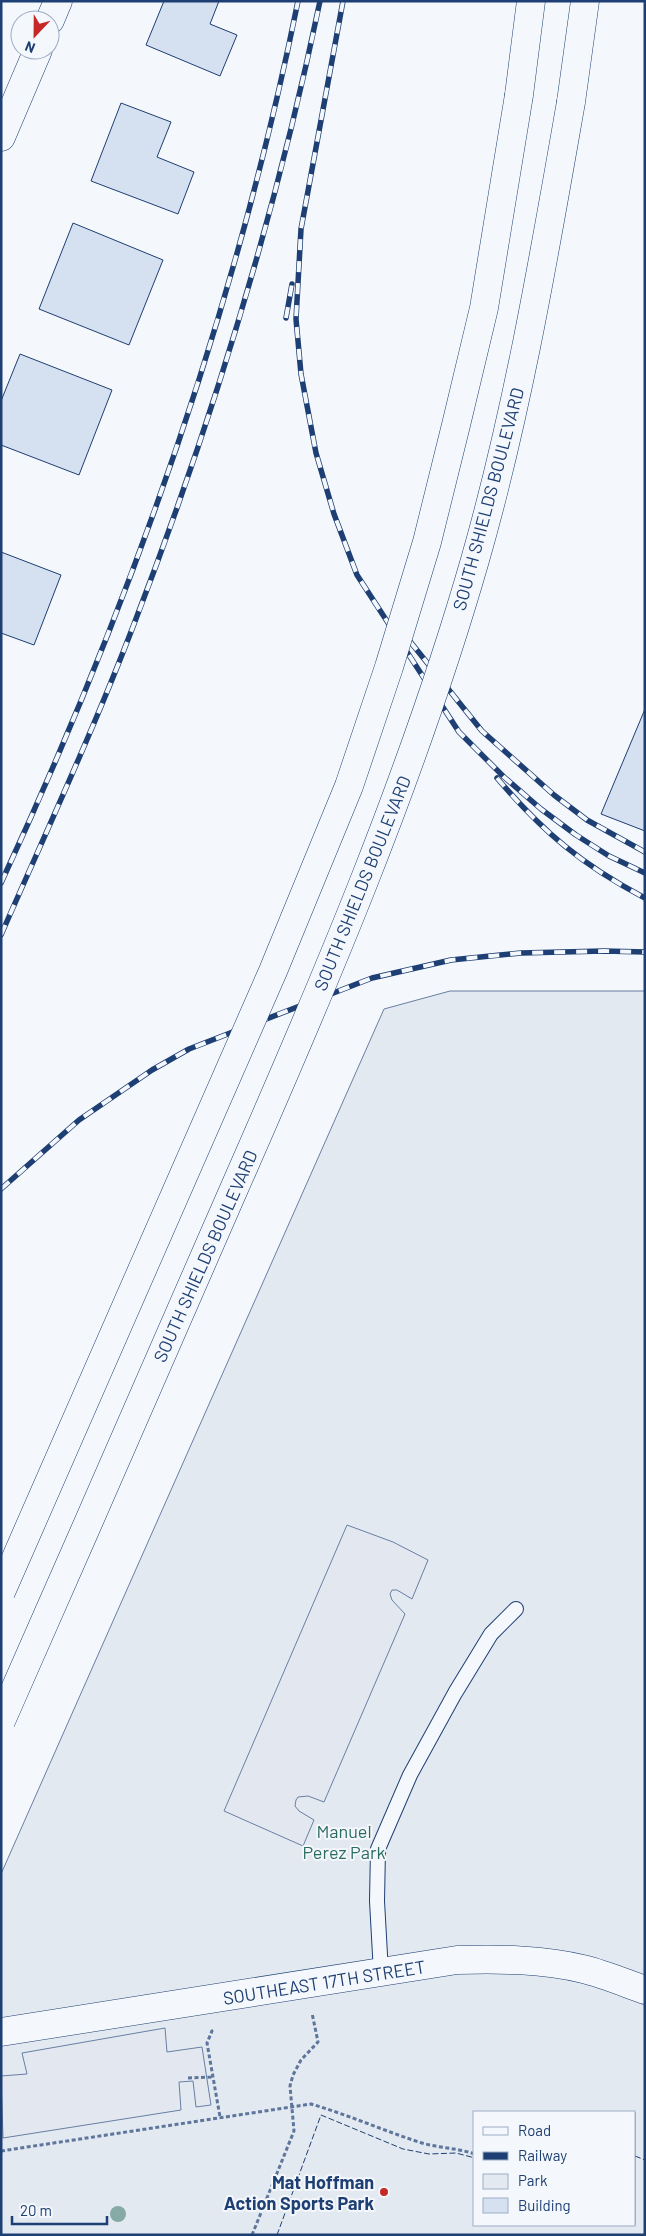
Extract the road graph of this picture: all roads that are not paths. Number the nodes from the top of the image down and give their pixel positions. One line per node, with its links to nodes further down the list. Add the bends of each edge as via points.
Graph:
1 (530, 1): 5 (main road, bridge, via 519,95 484,308 424,551 349,786 273,971)
2 (584, 1): 7 (main road, SOUTH SHIELDS BOULEVARD, bridge, via 571,102 534,315 475,559 410,762 304,1029)
3 (34, 60): 4 (main road)
4 (1, 137)
5 (1, 1592)
6 (516, 1609): 8 (lane, via 491,1634 455,1693 410,1775 378,1849 377,1901)
7 (1, 1721)
8 (382, 1973): 9 (main road, SOUTHEAST 17TH STREET, via 458,1960 505,1959 584,1969); 10 (main road, SOUTHEAST 17TH STREET)
9 (645, 1990)
10 (1, 2032)

